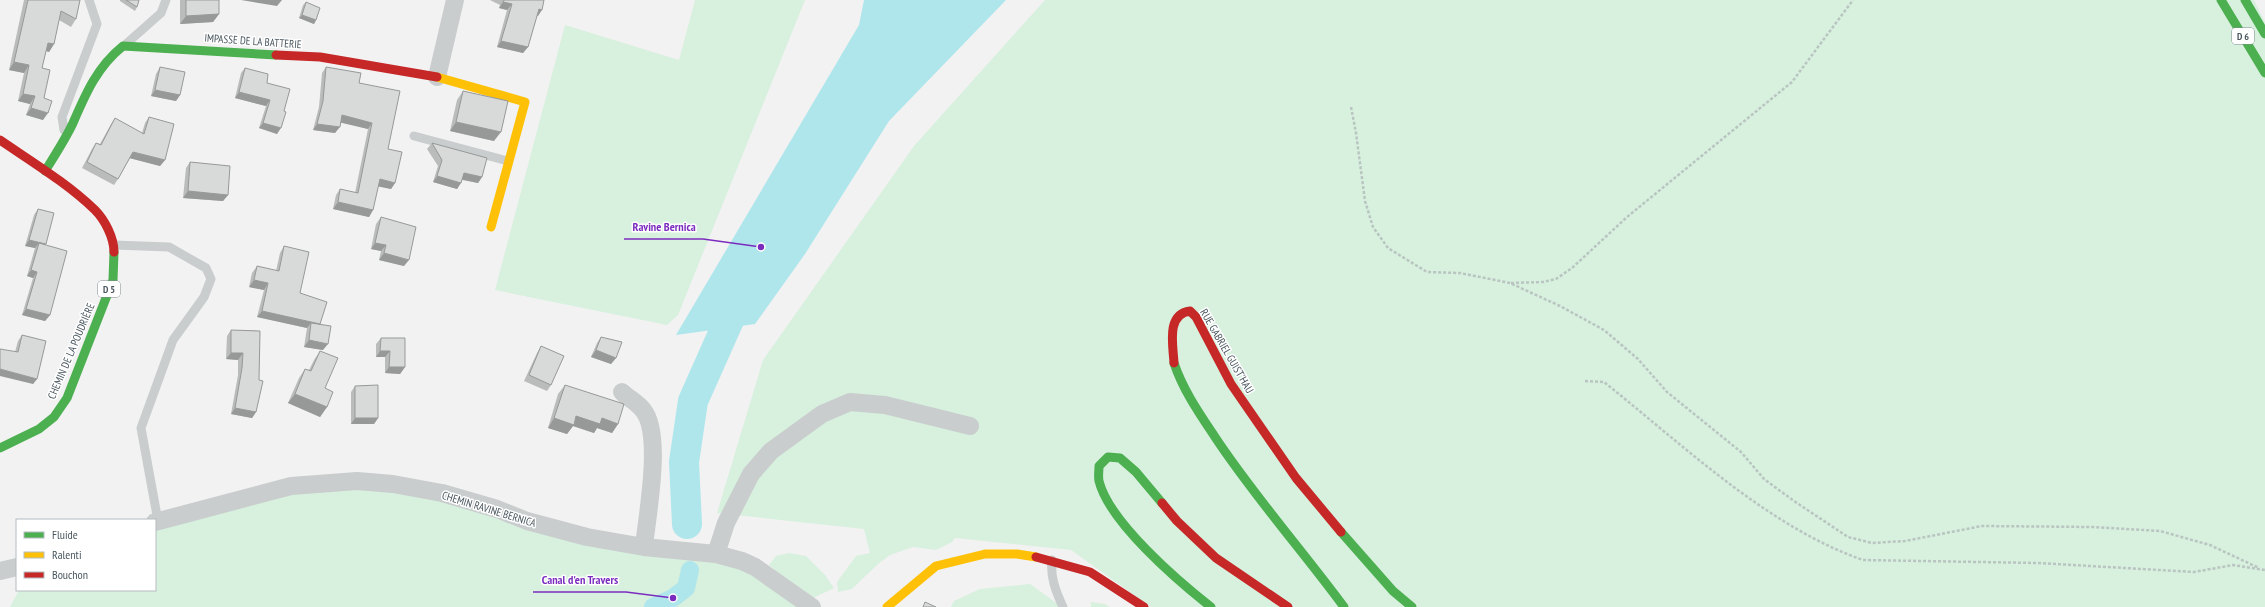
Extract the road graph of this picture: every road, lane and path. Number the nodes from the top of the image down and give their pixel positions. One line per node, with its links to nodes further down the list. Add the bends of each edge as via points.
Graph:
1 (89, 0): 13 (lane, via 97,24 62,117)
2 (166, 0): 8 (lane, via 161,13)
3 (455, 0): 10 (street)
4 (1853, 0): 19 (path, via 1792,82 1627,217 1572,268 1556,279 1544,282)
5 (2221, 0): 9 (main road, D 6)
6 (2245, 0): 7 (main road, D 6)
7 (2265, 34)
8 (123, 46): 10 (main road, IMPASSE DE LA BATTERIE, via 320,57); 13 (main road, via 107,57 96,73)
9 (2265, 73)
10 (437, 77): 15 (main road, IMPASSE DE LA BATTERIE, via 525,102)
11 (1351, 107): 19 (path, via 1365,201 1373,227 1388,248 1427,272 1460,274)
12 (414, 136): 15 (lane)
13 (66, 137): 16 (main road)
14 (0, 140): 16 (main road, CHEMIN DE LA POUDRIÈRE / D 5)
15 (508, 161): 17 (main road)
16 (45, 171): 18 (main road, CHEMIN DE LA POUDRIÈRE / D 5, via 96,211)
17 (491, 227)
18 (114, 245): 23 (main road, CHEMIN DE LA POUDRIÈRE / D 5, via 113,280 61,408 42,429); 24 (lane, via 169,247 206,268 212,279 204,297 173,340 141,428)
19 (1510, 283): 29 (path, via 1604,330 1638,359 1667,392 1741,452 1764,479 1848,537 1872,543 1905,541 1982,526 2093,527 2160,531 2210,545)
20 (1584, 381): 29 (path, via 1604,382 1741,494 1810,536 1841,552 1864,560 2038,563 2194,572 2233,565)
21 (622, 392): 25 (street, via 644,410 652,429 653,450)
22 (970, 426): 26 (street, via 885,405 850,402 822,414 771,451 751,474 726,523)
23 (0, 448)
24 (157, 522): 25 (street, CHEMIN RAVINE BERNICA, via 291,486 357,481 393,484 442,493 497,509 527,521)
25 (644, 547): 26 (street, CHEMIN RAVINE BERNICA)
26 (716, 554): 32 (street, CHEMIN RAVINE BERNICA, via 755,567)
27 (1052, 560): 33 (main road, via 1017,554 985,554 936,566); 34 (lane, via 1050,570 1055,591); 35 (main road, via 1090,572)
28 (16, 567): 31 (street)
29 (2259, 568): 30 (path)
30 (2265, 570)
31 (0, 571)
32 (812, 607)
33 (887, 607)
34 (1063, 607)
35 (1144, 607)
36 (1211, 607): 37 (main road, via 1135,537 1106,498 1098,477 1099,465 1108,457 1120,458 1136,472 1177,521 1216,558)
37 (1288, 607)
38 (1344, 607): 39 (main road, RUE GABRIEL GUIST'HAU, via 1302,550 1241,476 1184,390 1174,362 1172,337 1175,319 1183,312 1190,311 1196,317 1231,384 1296,478 1352,546 1393,591)
39 (1412, 607)

